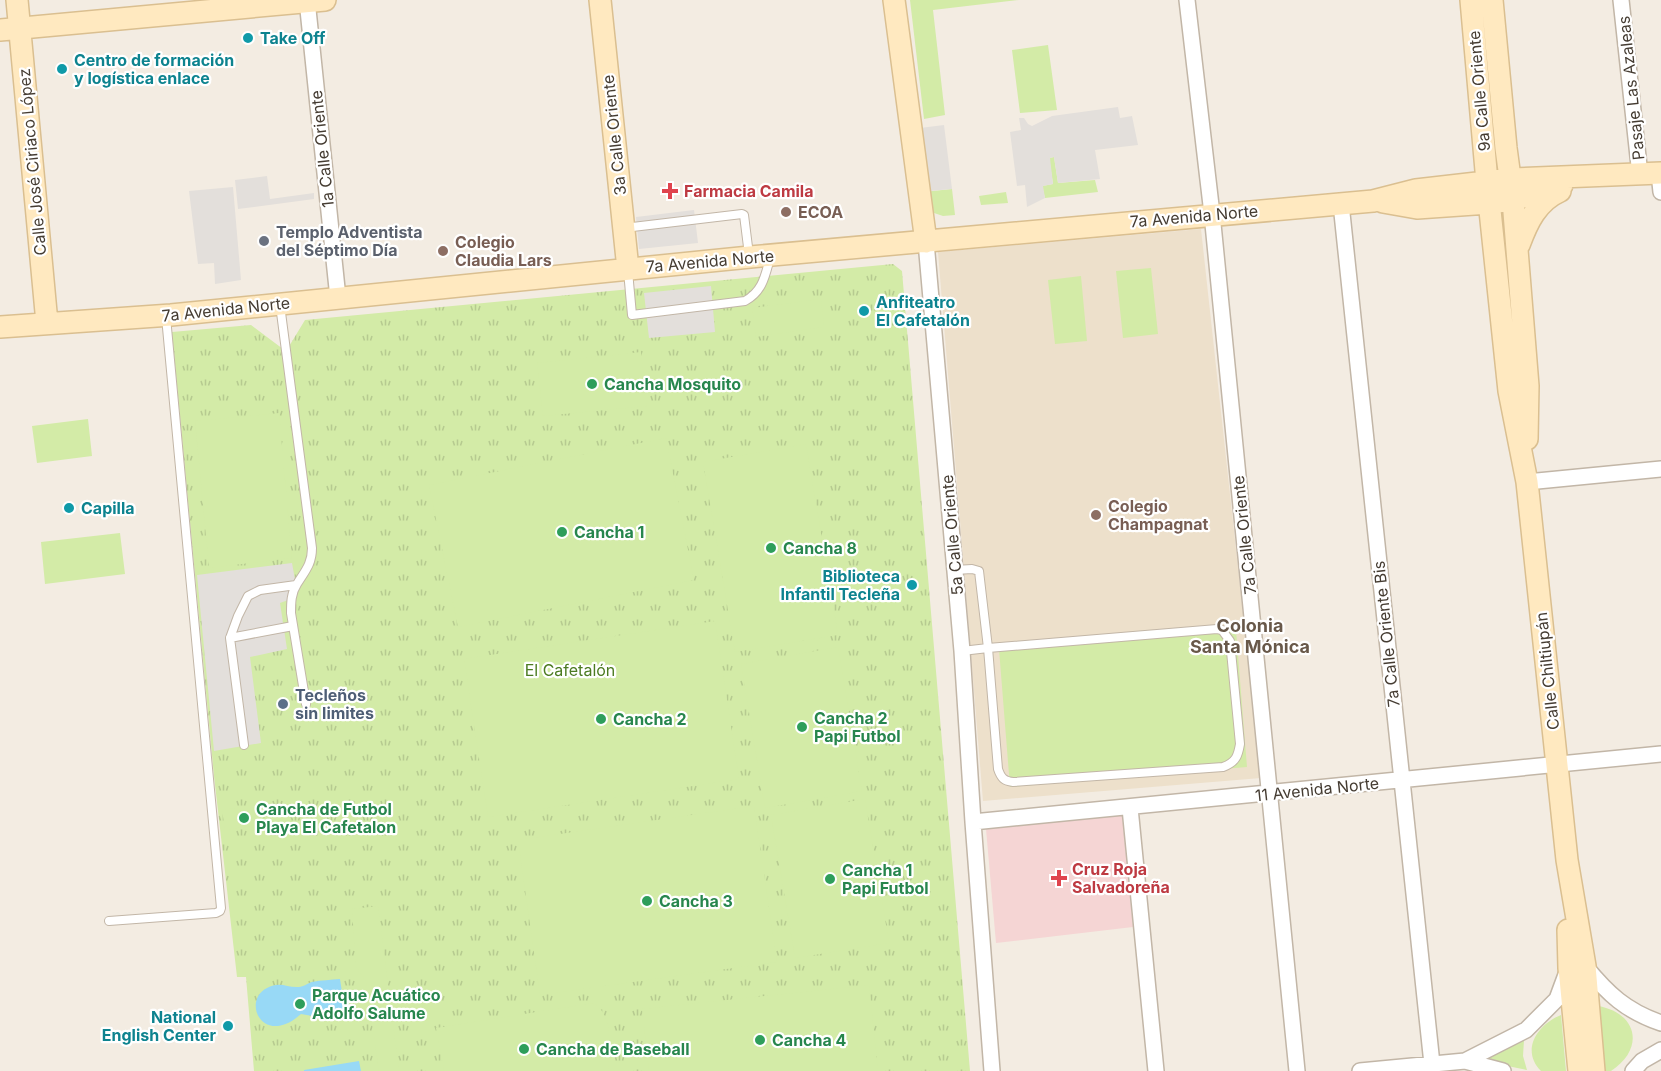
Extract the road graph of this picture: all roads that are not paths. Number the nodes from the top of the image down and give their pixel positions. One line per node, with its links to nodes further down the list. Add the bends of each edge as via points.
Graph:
1 (17, 0): 9 (main road, Calle José Ciriaco López)
2 (600, 0): 18 (main road, 3a Calle Oriente)
3 (894, 0): 19 (main road, 5a Calle Oriente)
4 (1187, 0): 17 (street, 7a Calle Oriente)
5 (1471, 0): 14 (main road, 9a Calle Oriente)
6 (1492, 0): 10 (main road, 9a Calle Oriente)
7 (1622, 0): 12 (street, Pasaje Las Azaleas)
8 (313, 1): 9 (main road); 23 (street, 1a Calle Oriente)
9 (10, 29): 26 (main road, Calle José Ciriaco López)
10 (1506, 148): 11 (main road, via 1534,169); 13 (main road, 9a Calle Oriente)
11 (1588, 177): 12 (main road, 7a Avenida Norte); 13 (main road, 7a Avenida Norte); 15 (main road, 7a Avenida Norte); 20 (main road, via 1554,193 1540,206 1527,224)
12 (1655, 178)
13 (1512, 179): 14 (main road, 7a Avenida Norte); 15 (main road, Calle Chiltiupán)
14 (1488, 193): 15 (main road, 7a Avenida Norte); 16 (main road, 7a Avenida Norte, via 1416,190); 29 (main road, Calle Chiltiupán, via 1509,391)
15 (1514, 200): 20 (main road, Calle Chiltiupán)
16 (1341, 204): 17 (main road, 7a Avenida Norte); 40 (street, 7a Calle Oriente Bis)
17 (1212, 214): 19 (main road, 7a Avenida Norte); 41 (street, 7a Calle Oriente)
18 (623, 228): 21 (lane, via 742,214); 22 (main road, 3a Calle Oriente)
19 (926, 242): 21 (main road, 7a Avenida Norte); 30 (street, 5a Calle Oriente)
20 (1516, 252): 29 (main road, Calle Chiltiupán, via 1528,386)
21 (760, 256): 22 (main road, 7a Avenida Norte); 22 (lane, via 762,286 745,301 632,315)
22 (628, 269): 23 (main road, 7a Avenida Norte)
23 (338, 298): 24 (main road, 7a Avenida Norte)
24 (279, 304): 25 (main road, 7a Avenida Norte); 31 (lane, via 312,548 309,567)
25 (166, 316): 26 (main road, 7a Avenida Norte); 44 (lane, via 221,908 216,913)
26 (47, 323): 27 (main road, 7a Avenida Norte)
27 (0, 327)
28 (1661, 469): 29 (street)
29 (1527, 482): 39 (main road, Calle Chiltiupán)
30 (955, 570): 34 (lane, via 979,572); 35 (street, 5a Calle Oriente)
31 (296, 585): 32 (lane, via 291,599); 33 (lane, via 260,590 248,596)
32 (293, 626): 33 (lane); 36 (lane)
33 (230, 638): 37 (lane)
34 (988, 648): 34 (lane, via 1222,630 1230,642 1238,756 1223,767 1005,781 998,769); 35 (lane)
35 (962, 651): 43 (street, 5a Calle Oriente)
36 (306, 704)
37 (244, 745)
38 (1661, 754): 39 (street, 11 Avenida Norte)
39 (1557, 764): 40 (street, 11 Avenida Norte); 45 (main road, Calle Chiltiupán)
40 (1402, 780): 41 (street, 11 Avenida Norte); 49 (street, 7a Calle Oriente Bis)
41 (1270, 794): 42 (street, 11 Avenida Norte); 52 (street, 7a Calle Oriente)
42 (1130, 808): 43 (street, 11 Avenida Norte); 51 (street)
43 (973, 822): 50 (street, 5a Calle Oriente)
44 (109, 921)
45 (1577, 967): 46 (street, via 1626,1007); 48 (street, via 1557,999 1526,1030); 55 (main road, Calle Chiltiupán); 56 (main road, Calle Chiltiupán)
46 (1661, 1023)
47 (1661, 1050): 57 (street)
48 (1465, 1061): 49 (street); 54 (street)
49 (1432, 1064): 53 (street)
50 (992, 1071)
51 (1156, 1071)
52 (1297, 1071)
53 (1360, 1071)
54 (1503, 1071)
55 (1578, 1071)
56 (1594, 1071)
57 (1633, 1071)

